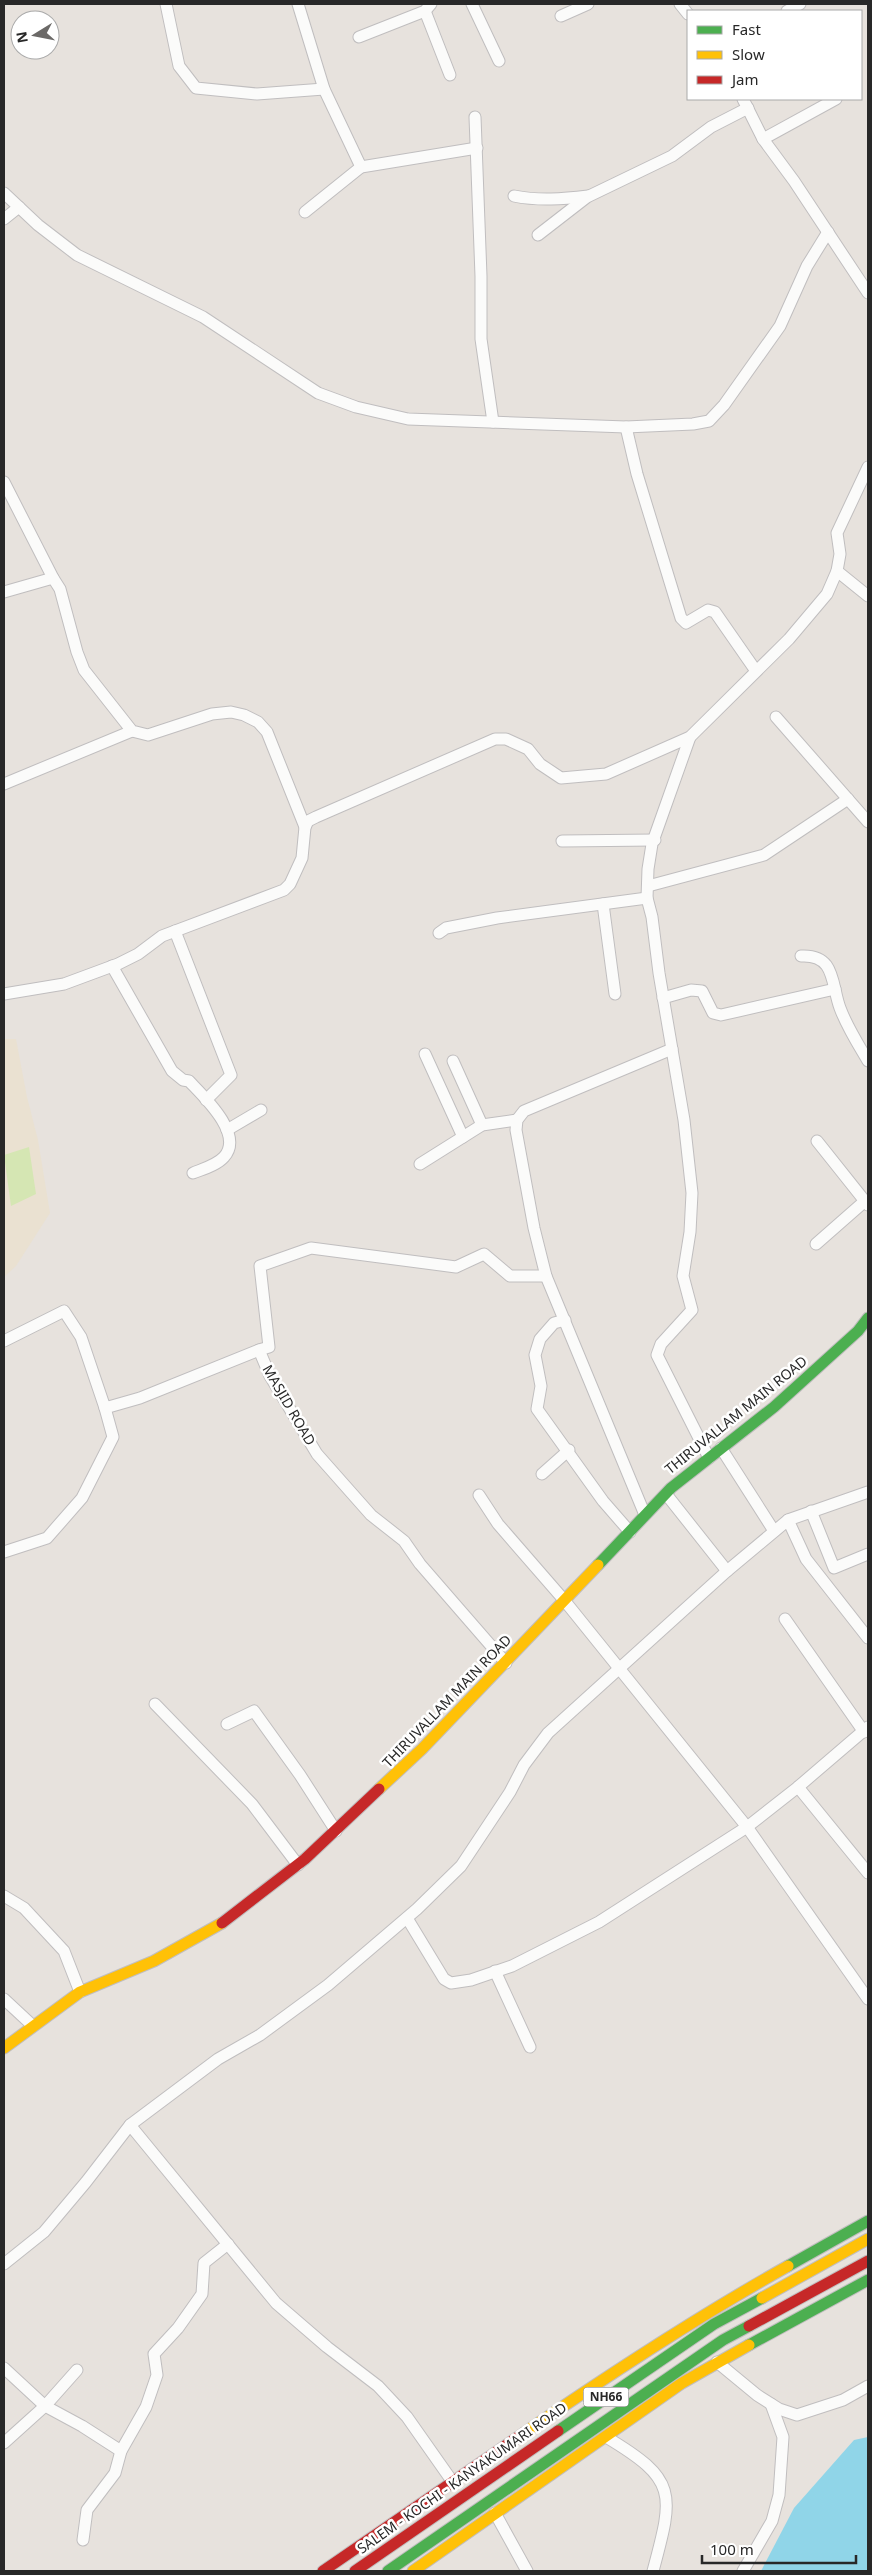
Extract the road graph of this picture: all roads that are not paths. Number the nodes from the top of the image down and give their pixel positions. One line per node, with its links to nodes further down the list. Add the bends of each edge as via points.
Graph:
1 (166, 4): 10 (street, via 180,66 196,88 257,94)
2 (298, 4): 10 (street)
3 (472, 4): 8 (street)
4 (588, 4): 6 (street)
5 (428, 8): 7 (street); 9 (street)
6 (562, 16)
7 (359, 37)
8 (500, 61)
9 (450, 75)
10 (324, 89): 16 (street)
11 (834, 100): 14 (street)
12 (746, 103): 14 (street); 18 (street, via 672,156)
13 (475, 117): 15 (street)
14 (764, 139): 23 (street)
15 (476, 148): 16 (street); 26 (street, via 481,340)
16 (361, 167): 21 (street)
17 (4, 193): 20 (street)
18 (592, 195): 19 (street, via 564,199); 24 (street)
19 (514, 196)
20 (19, 207): 22 (street); 26 (street, via 77,255 203,317 318,393 356,408 408,418)
21 (305, 212)
22 (4, 219)
23 (828, 232): 25 (street); 27 (street, via 807,266 780,326 714,417 693,424)
24 (538, 235)
25 (868, 294)
26 (493, 422): 27 (street)
27 (626, 426): 34 (street, via 637,474 681,618 686,623 708,610 716,612)
28 (868, 467): 30 (street, via 837,533 840,554)
29 (4, 482): 31 (street)
30 (837, 571): 33 (street); 34 (street, via 827,594 817,602 806,620)
31 (53, 578): 32 (street); 36 (street, via 60,589 84,670)
32 (4, 592)
33 (868, 596)
34 (756, 671): 37 (street)
35 (776, 717): 39 (street)
36 (132, 731): 38 (street); 41 (street, via 148,735 223,712 244,715 258,722 272,742)
37 (690, 737): 41 (street, via 606,774 562,778 540,764 528,749 506,739 495,739 316,817); 42 (street)
38 (4, 784)
39 (848, 799): 40 (street); 44 (street, via 764,855)
40 (868, 822)
41 (305, 827): 47 (street, via 302,858 284,890)
42 (655, 840): 43 (street); 44 (street, via 649,858)
43 (562, 841)
44 (648, 886): 45 (street)
45 (647, 898): 46 (street); 54 (street)
46 (603, 904): 48 (street, via 497,918 446,928); 53 (street)
47 (175, 930): 50 (street); 59 (street, via 231,1075)
48 (439, 933)
49 (801, 956): 51 (street, via 813,955 821,960 833,974)
50 (112, 966): 52 (street, via 64,984); 59 (street, via 172,1071 189,1081)
51 (835, 989): 54 (street, via 722,1015 713,1013 702,991 691,990); 58 (street, via 840,1008)
52 (4, 994)
53 (615, 994)
54 (663, 998): 55 (street)
55 (672, 1049): 61 (street, via 524,1110); 78 (street, via 692,1193 683,1276 692,1308 691,1314 661,1344 657,1355)
56 (425, 1054): 64 (street)
57 (453, 1061): 62 (street)
58 (868, 1061)
59 (206, 1100): 63 (street, via 219,1113)
60 (261, 1110): 63 (street)
61 (517, 1120): 62 (street); 70 (street, via 516,1130 534,1228)
62 (482, 1125): 64 (street)
63 (226, 1130): 67 (street, via 228,1141 224,1157)
64 (463, 1136): 66 (street)
65 (817, 1141): 68 (street)
66 (420, 1164)
67 (193, 1173)
68 (867, 1203): 69 (street)
69 (816, 1244)
70 (546, 1276): 71 (street); 74 (street, via 510,1276 484,1254 456,1267 311,1248 260,1266 269,1348)
71 (565, 1320): 77 (street, via 554,1323 540,1339 535,1355 541,1386 538,1409); 84 (street)
72 (866, 1323): 76 (main road, THIRUVALLAM MAIN ROAD, via 774,1407)
73 (4, 1340): 75 (street, via 64,1311 81,1337)
74 (258, 1350): 75 (street, MASJID ROAD, via 140,1398); 94 (street, MASJID ROAD, via 317,1454 372,1515 404,1541)
75 (104, 1408): 88 (street, via 114,1437 82,1498 47,1538)
76 (721, 1448): 78 (main road, THIRUVALLAM MAIN ROAD); 86 (street)
77 (569, 1450): 79 (street); 87 (street, via 603,1501)
78 (709, 1458): 81 (main road, THIRUVALLAM MAIN ROAD)
79 (542, 1474)
80 (868, 1492): 83 (street)
81 (666, 1494): 84 (main road, THIRUVALLAM MAIN ROAD); 90 (street)
82 (479, 1495): 91 (street, via 498,1524)
83 (811, 1510): 85 (street); 89 (street, via 834,1568)
84 (645, 1515): 87 (main road, THIRUVALLAM MAIN ROAD)
85 (788, 1520): 86 (street); 93 (street, via 806,1559)
86 (774, 1531): 90 (street)
87 (630, 1532): 91 (main road, THIRUVALLAM MAIN ROAD)
88 (4, 1552)
89 (868, 1554)
90 (727, 1571): 95 (street)
91 (564, 1600): 94 (main road, THIRUVALLAM MAIN ROAD); 95 (street)
92 (784, 1619): 98 (street)
93 (868, 1638)
94 (506, 1663): 101 (main road, THIRUVALLAM MAIN ROAD)
95 (619, 1669): 100 (street); 105 (street, via 548,1733 524,1765 461,1866)
96 (155, 1704): 102 (street, via 252,1804)
97 (226, 1724): 101 (street, via 254,1712)
98 (867, 1729): 99 (street)
99 (798, 1787): 100 (street); 103 (street)
100 (747, 1826): 106 (street, via 599,1922); 109 (street)
101 (336, 1831): 102 (main road, THIRUVALLAM MAIN ROAD)
102 (298, 1865): 107 (main road, THIRUVALLAM MAIN ROAD, via 230,1918 154,1960)
103 (868, 1873)
104 (4, 1896): 107 (street, via 24,1908 64,1951)
105 (407, 1918): 106 (street, via 444,1979 459,1983); 113 (street, via 328,1985 260,2035 218,2059)
106 (495, 1972): 111 (street)
107 (80, 1992): 110 (main road, THIRUVALLAM MAIN ROAD)
108 (4, 1999): 110 (street)
109 (868, 1999)
110 (33, 2026): 112 (main road, THIRUVALLAM MAIN ROAD)
111 (530, 2047)
112 (4, 2048)
113 (130, 2125): 116 (street); 118 (street, via 44,2232)
114 (868, 2221): 129 (main road, via 717,2306)
115 (868, 2239): 133 (main road, SALEM - KOCHI - KANYAKUMARI ROAD / NH66, via 714,2324)
116 (228, 2244): 128 (street, via 204,2262 202,2294 154,2354 157,2375 146,2407); 129 (street, via 276,2303 327,2348 378,2386 407,2417)
117 (868, 2261): 134 (main road, NH66, via 723,2340)
118 (4, 2264)
119 (868, 2280): 120 (main road)
120 (718, 2362): 124 (street); 126 (main road, via 682,2383)
121 (4, 2368): 125 (street)
122 (77, 2370): 125 (street)
123 (868, 2386): 124 (street, via 843,2400 803,2414 787,2412)
124 (771, 2404): 138 (street, via 783,2437 779,2495 772,2521)
125 (45, 2406): 127 (street); 128 (street)
126 (606, 2437): 130 (main road); 137 (street, via 642,2460 663,2482 665,2524)
127 (4, 2443)
128 (121, 2451): 131 (street, via 115,2473 87,2510)
129 (452, 2481): 132 (main road)
130 (495, 2513): 135 (main road); 136 (street)
131 (83, 2540)
132 (323, 2571)
133 (355, 2571)
134 (388, 2571)
135 (413, 2571)
136 (527, 2571)
137 (653, 2571)
138 (743, 2571)

